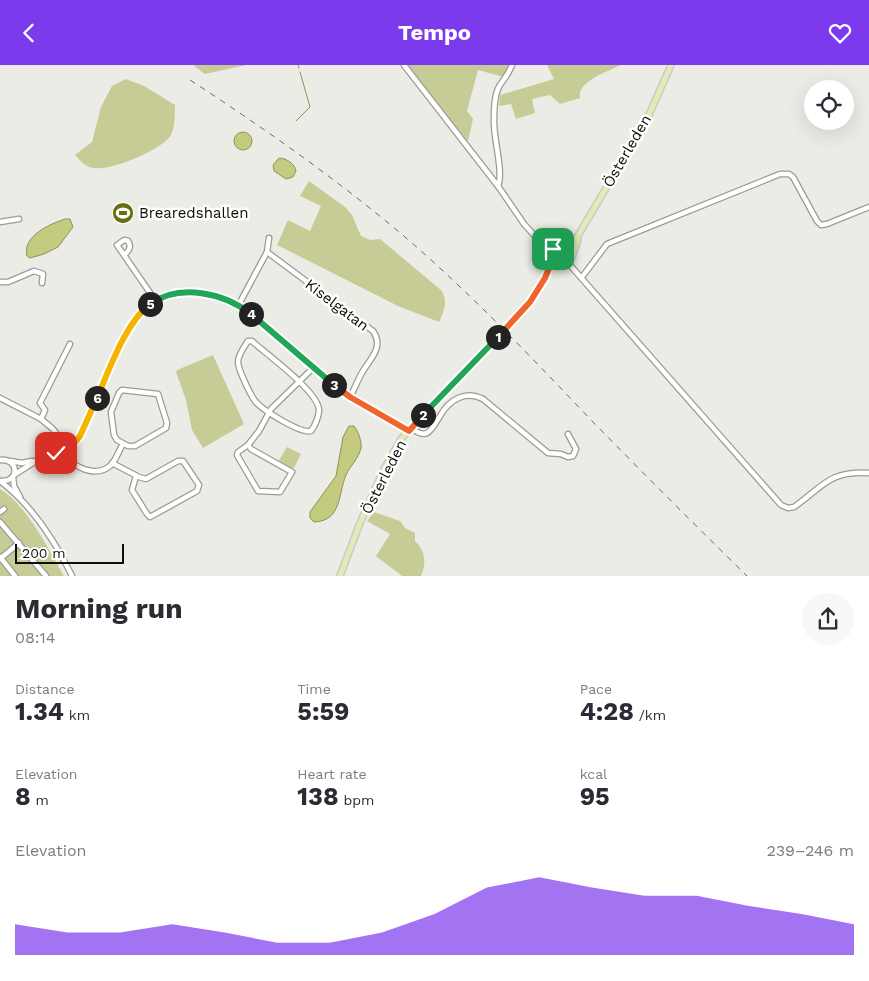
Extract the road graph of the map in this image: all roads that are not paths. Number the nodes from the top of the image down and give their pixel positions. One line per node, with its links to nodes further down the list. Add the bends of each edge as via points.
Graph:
1 (404, 65): 4 (street)
2 (512, 65): 4 (street, via 499,87 496,102 494,128 500,175)
3 (670, 65): 8 (main road, Österleden, via 648,117)
4 (498, 186): 11 (street, via 530,230)
5 (869, 207): 17 (street, via 821,225 795,179 789,174 780,174 607,244)
6 (19, 219): 7 (street)
7 (0, 222)
8 (579, 234): 10 (main road, Österleden); 15 (main road, Österleden)
9 (269, 238): 12 (street)
10 (562, 248): 11 (main road, Österleden); 15 (main road, via 568,250)
11 (556, 251): 14 (main road, Österleden)
12 (267, 253): 22 (street); 26 (street, Kiselgatan, via 376,336 377,350)
13 (124, 255): 13 (street, via 117,245 124,240 130,245); 21 (street)
14 (553, 257): 16 (main road, via 556,265); 18 (main road, Österleden)
15 (570, 261): 16 (main road, Österleden); 17 (street)
16 (562, 267): 18 (main road, Österleden)
17 (582, 277): 45 (street, via 782,505 794,507 842,473)
18 (545, 278): 30 (main road, Österleden, via 516,318)
19 (0, 282): 20 (street, via 37,271 42,274)
20 (42, 283)
21 (155, 300): 22 (street, via 179,293 196,293); 36 (street, via 140,313 122,343 84,428 74,443)
22 (238, 305): 24 (street)
23 (70, 344): 29 (street, via 40,403 45,410)
24 (313, 368): 25 (street); 26 (street)
25 (299, 382): 28 (street); 28 (street, via 319,408 311,431 306,432); 28 (street, via 252,341 248,341 239,356 238,365 255,400)
26 (350, 397): 30 (street)
27 (0, 398): 29 (street)
28 (269, 413): 34 (street)
29 (41, 419): 32 (street)
30 (410, 429): 31 (street, via 419,434 427,433 453,401 470,395 483,399 548,453 573,456 576,449); 56 (main road, Österleden, via 384,469)
31 (568, 433)
32 (56, 434): 35 (street); 36 (street)
33 (122, 444): 33 (street, via 114,437 111,415 119,393 122,390 157,393 166,428 135,446); 44 (street)
34 (248, 445): 34 (street, via 292,472 280,492 256,489 237,455)
35 (56, 447): 36 (street, via 61,444); 37 (street); 38 (street)
36 (66, 448): 37 (street, via 64,454); 43 (street)
37 (59, 454): 38 (street); 43 (street)
38 (46, 455): 40 (street)
39 (0, 456): 42 (street)
40 (38, 459): 42 (street, via 22,463); 46 (street)
41 (0, 460): 42 (street)
42 (8, 460): 46 (street, via 14,468)
43 (70, 461): 44 (street, via 93,472)
44 (112, 463): 47 (street)
45 (869, 473)
46 (13, 476): 48 (street, via 7,481); 49 (street, via 14,486)
47 (136, 476): 47 (street, via 149,478 183,461 199,488 150,517 131,488)
48 (0, 481): 49 (street)
49 (22, 500): 55 (street)
50 (0, 523): 51 (street)
51 (19, 543): 52 (street); 54 (street)
52 (1, 557): 53 (street)
53 (15, 576)
54 (46, 576)
55 (72, 576)
56 (340, 576)

